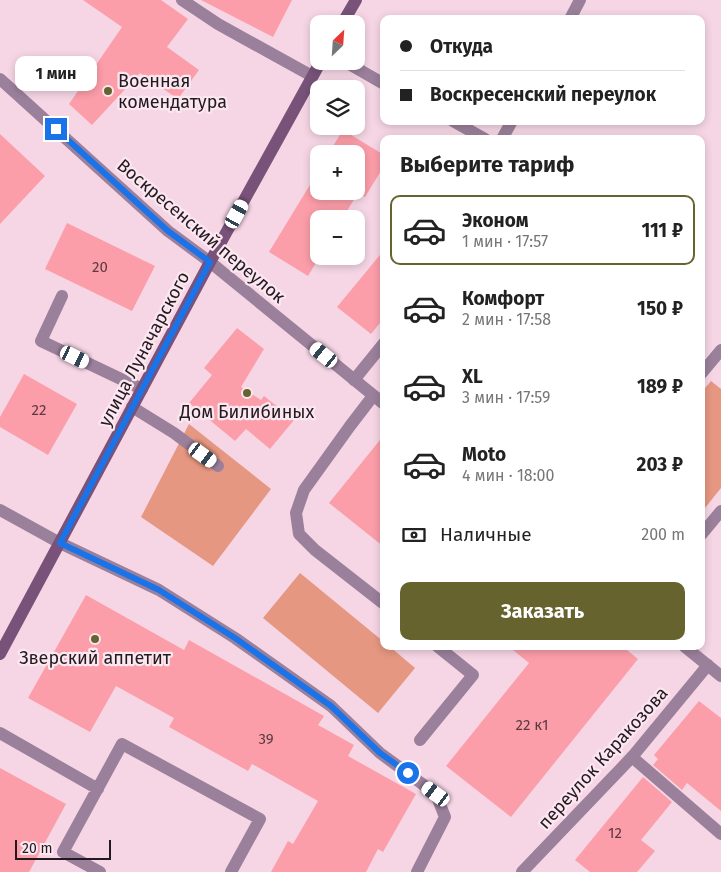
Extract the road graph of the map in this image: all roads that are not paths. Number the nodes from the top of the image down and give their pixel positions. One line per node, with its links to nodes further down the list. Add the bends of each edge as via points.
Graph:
1 (182, 0): 8 (street, via 218,24)
2 (580, 0): 5 (street)
3 (352, 1): 4 (main road)
4 (346, 15)
5 (572, 15)
6 (316, 70): 8 (main road, улица Луначарского)
7 (360, 70): 10 (street)
8 (312, 76): 13 (main road, улица Луначарского)
9 (0, 79): 13 (street, Воскресенский переулок, via 168,231)
10 (380, 82)
11 (460, 125): 12 (street)
12 (478, 135)
13 (210, 262): 18 (street, Воскресенский переулок); 19 (main road, улица Луначарского)
14 (62, 296): 19 (street, via 41,341)
15 (380, 348): 18 (street)
16 (721, 350): 17 (street)
17 (705, 369)
18 (354, 380): 20 (street, Воскресенский переулок)
19 (142, 390): 22 (main road, улица Луначарского)
20 (374, 396): 21 (street, Воскресенский переулок); 28 (street, via 304,490 296,513 299,534)
21 (380, 401)
22 (132, 407): 23 (street); 27 (main road, улица Луначарского)
23 (218, 466)
24 (0, 510): 27 (street)
25 (721, 510): 26 (street)
26 (705, 530)
27 (60, 543): 31 (main road, улица Луначарского); 41 (street, via 159,590 235,638 331,706 380,753 436,794 445,817)
28 (380, 601)
29 (442, 650): 35 (street, via 474,675)
30 (689, 650): 32 (street)
31 (0, 654)
32 (708, 665): 33 (street); 36 (street, переулок Каракозова)
33 (721, 676)
34 (0, 734): 37 (street)
35 (420, 740)
36 (632, 757): 38 (street); 42 (street, переулок Каракозова)
37 (98, 789): 39 (street, via 64,852); 40 (street, via 122,744 260,818)
38 (721, 834)
39 (100, 872)
40 (231, 872)
41 (417, 872)
42 (522, 872)

